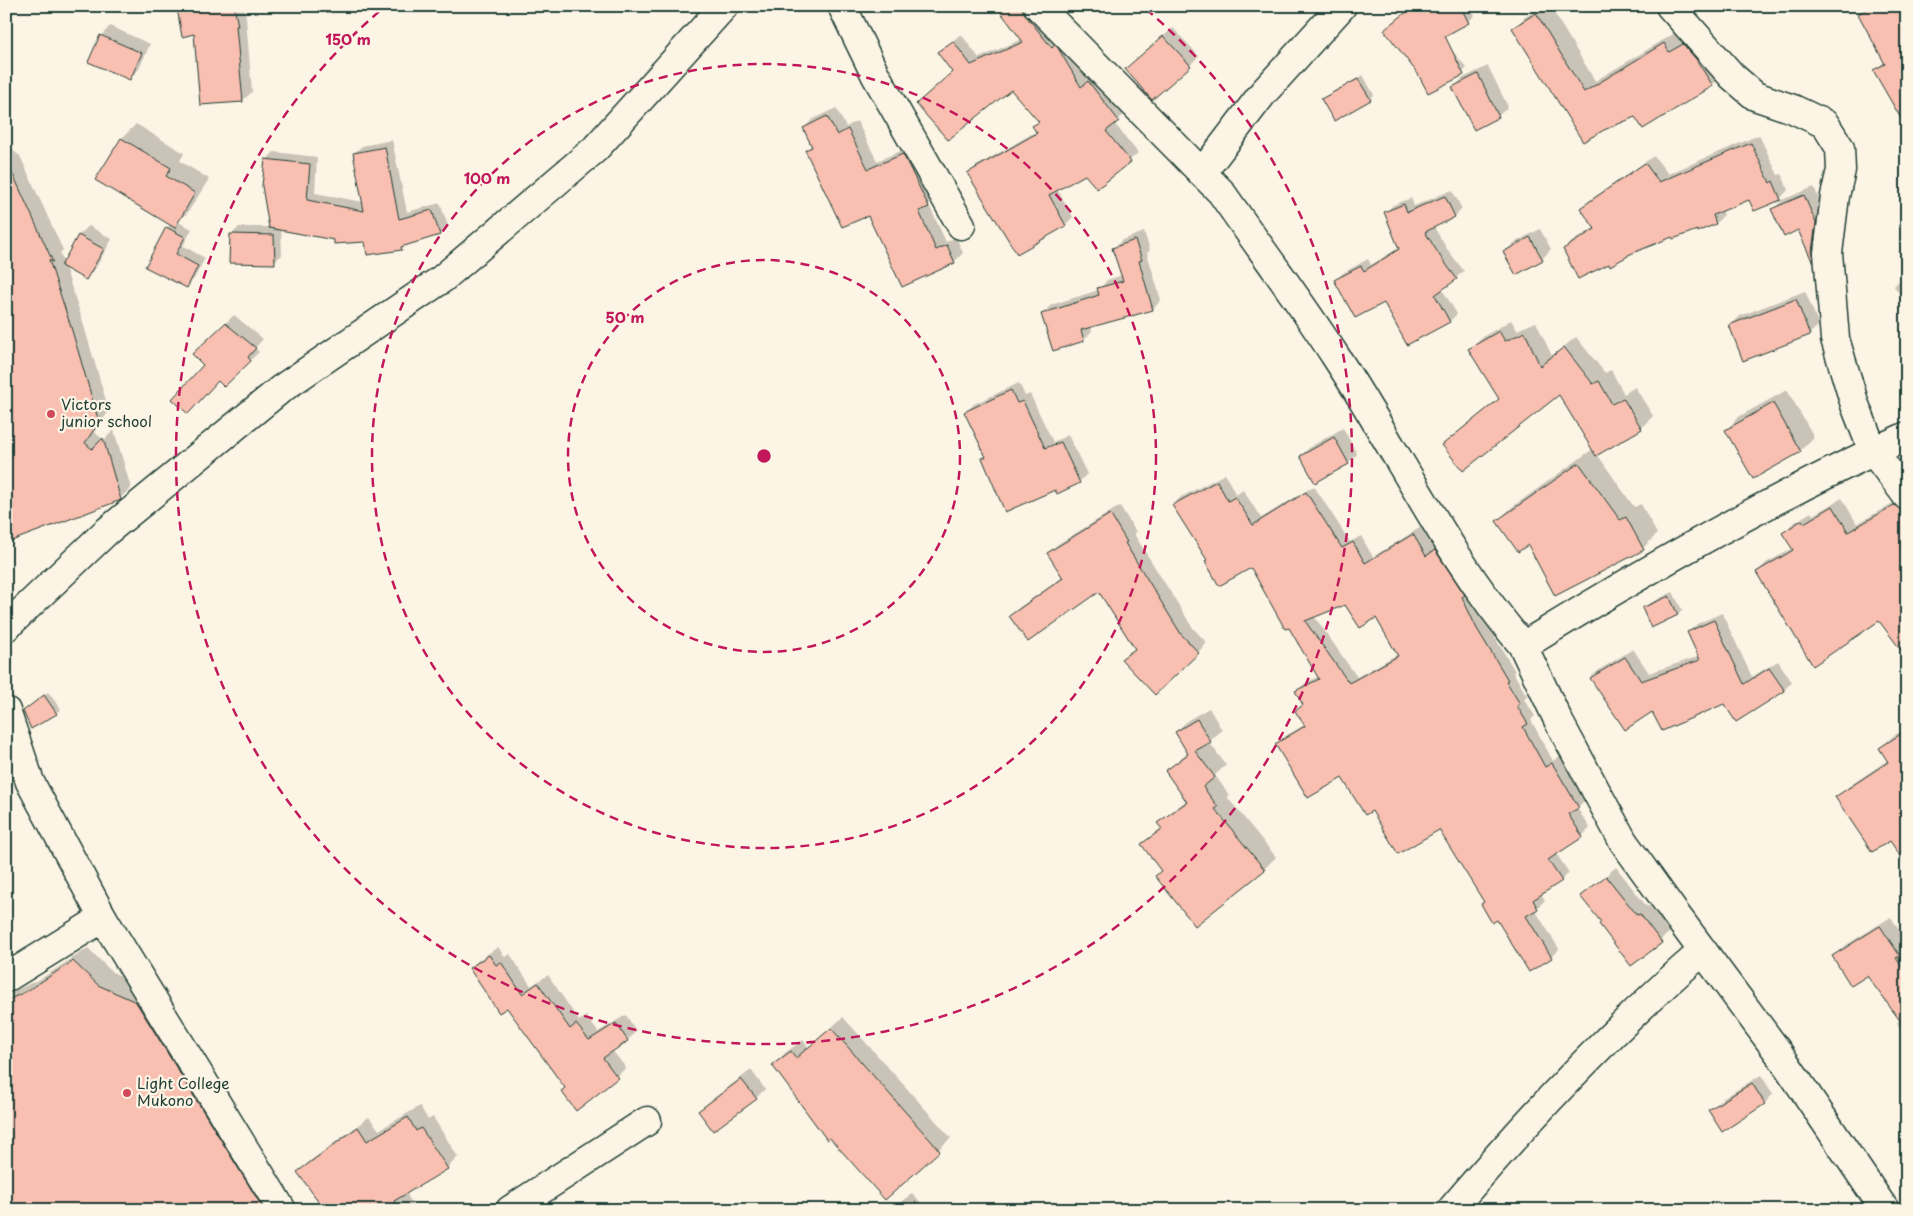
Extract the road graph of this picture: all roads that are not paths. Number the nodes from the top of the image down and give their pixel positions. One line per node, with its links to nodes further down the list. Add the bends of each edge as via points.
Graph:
1 (842, 6): 7 (street, via 875,74)
2 (1038, 6): 6 (street)
3 (1342, 6): 6 (street, via 1263,93)
4 (1670, 6): 9 (street, via 1732,76 1755,96 1825,124 1840,148 1841,170 1828,253 1835,339)
5 (719, 8): 11 (street, via 595,149 442,280 266,401 106,532)
6 (1202, 173): 12 (street, via 1221,192 1336,357 1414,488 1495,613)
7 (962, 225)
8 (1907, 436): 9 (street)
9 (1873, 451): 10 (street); 12 (street, via 1774,500 1614,590)
10 (1907, 496)
11 (6, 627)
12 (1523, 646): 15 (street, via 1559,722 1624,841)
13 (6, 711): 14 (street, via 30,782)
14 (103, 918): 16 (street); 18 (street)
15 (1703, 951): 20 (street, via 1589,1057); 21 (street, via 1778,1052)
16 (6, 978)
17 (647, 1121): 19 (street)
18 (282, 1210)
19 (510, 1210)
20 (1451, 1210)
21 (1885, 1210)

